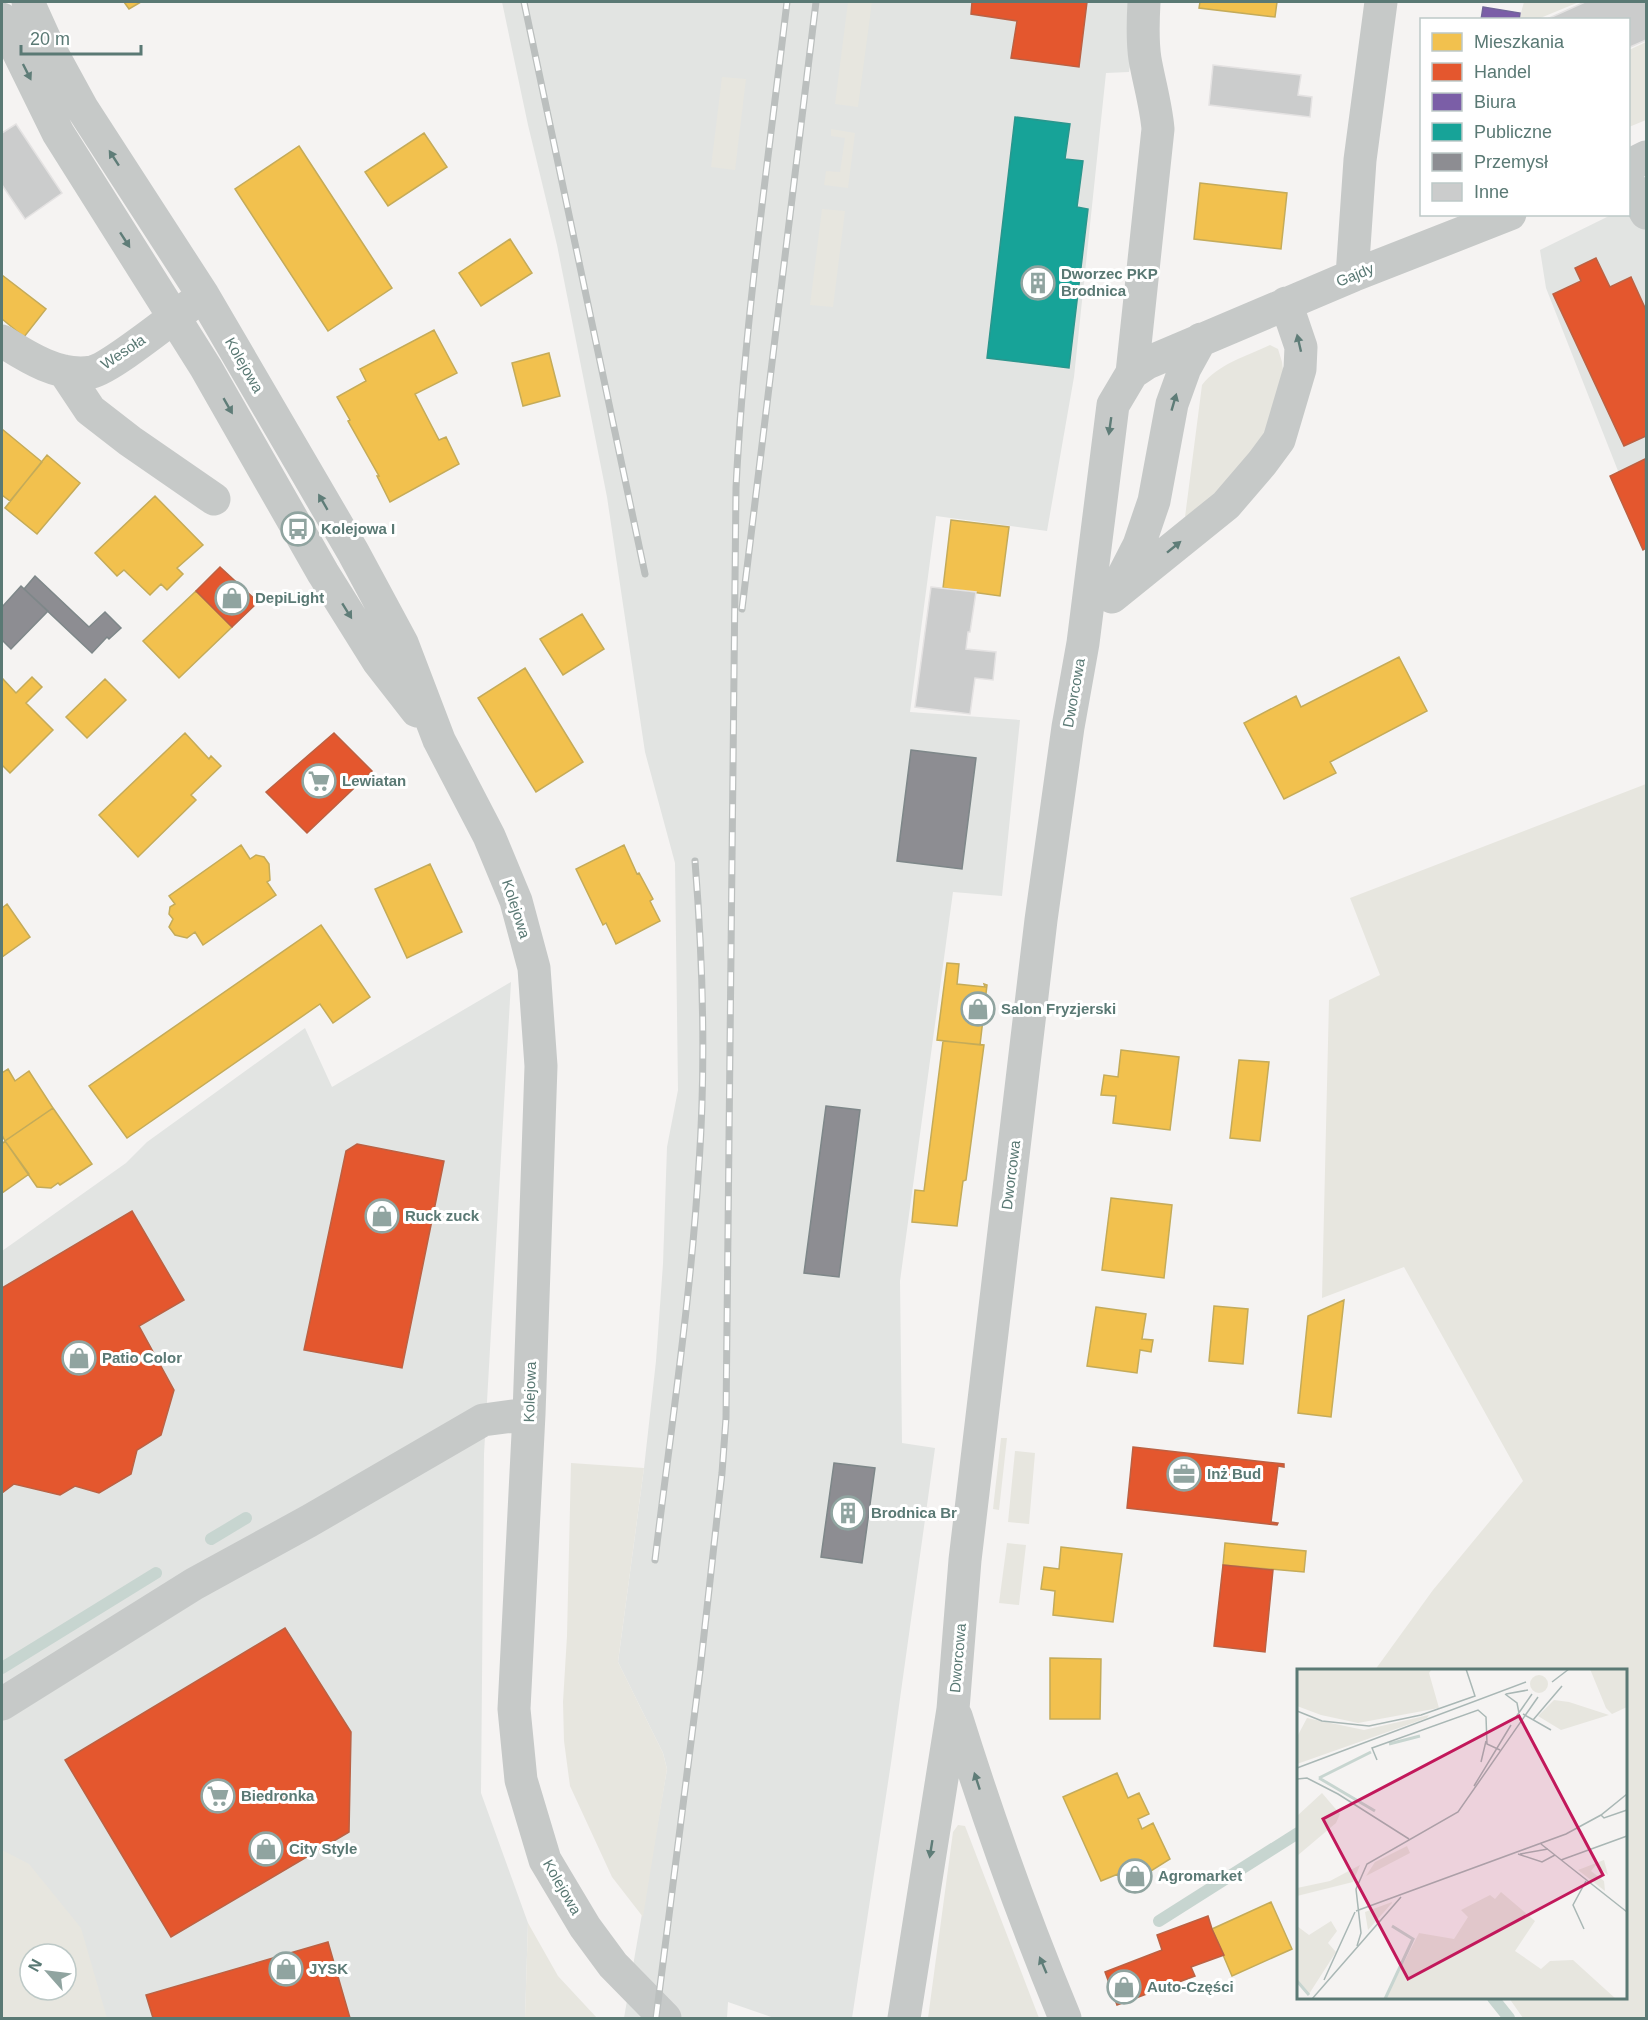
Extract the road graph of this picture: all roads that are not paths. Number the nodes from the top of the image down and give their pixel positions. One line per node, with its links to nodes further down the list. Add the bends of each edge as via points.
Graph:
1 (28, 2): 11 (street, Kolejowa, one-way to 1, via 82,108)
2 (1144, 2): 17 (street, via 1145,58 1158,129)
3 (1381, 2): 10 (street, via 1361,150)
4 (2, 19): 13 (street, Kolejowa, one-way to 13, via 58,133)
5 (1647, 157): 6 (street)
6 (1630, 166)
7 (1630, 183): 8 (street)
8 (1647, 213)
9 (1505, 216): 10 (street, Gajdy)
10 (1352, 276): 12 (street, Gajdy)
11 (203, 295): 13 (street, Wesoła); 19 (street, Kolejowa, one-way to 11)
12 (1286, 303): 14 (street, Gajdy); 21 (street, one-way to 12, via 1226,505 1279,440 1300,369 1301,347)
13 (174, 316): 16 (street, Wesoła, via 93,372); 20 (street, Kolejowa, one-way to 20)
14 (1201, 339): 17 (street, Dworcowa); 21 (street, Dworcowa, one-way to 14, via 1139,545 1154,501 1172,404)
15 (2, 341): 16 (street, Wesoła, via 31,360)
16 (64, 371): 18 (street, via 90,410)
17 (1132, 373): 22 (street, Dworcowa, one-way to 22, via 1113,405)
18 (214, 499)
19 (353, 552): 20 (street); 23 (street, Kolejowa, via 402,643)
20 (323, 573): 23 (street, Kolejowa, one-way to 23, via 378,662)
21 (1112, 597): 22 (street, Dworcowa)
22 (1083, 643): 26 (street, Dworcowa, via 1040,932 965,1560)
23 (439, 740): 24 (street, Kolejowa, via 512,890 534,968 542,1066)
24 (529, 1414): 25 (street, via 483,1419 194,1584); 27 (street, Kolejowa, via 514,1709 521,1780 550,1870 613,1965)
25 (2, 1704)
26 (953, 1709): 28 (street, Dworcowa, one-way to 28); 29 (street, Dworcowa, one-way to 26, via 993,1830)
27 (665, 2019)
28 (904, 2019)
29 (1065, 2019)

